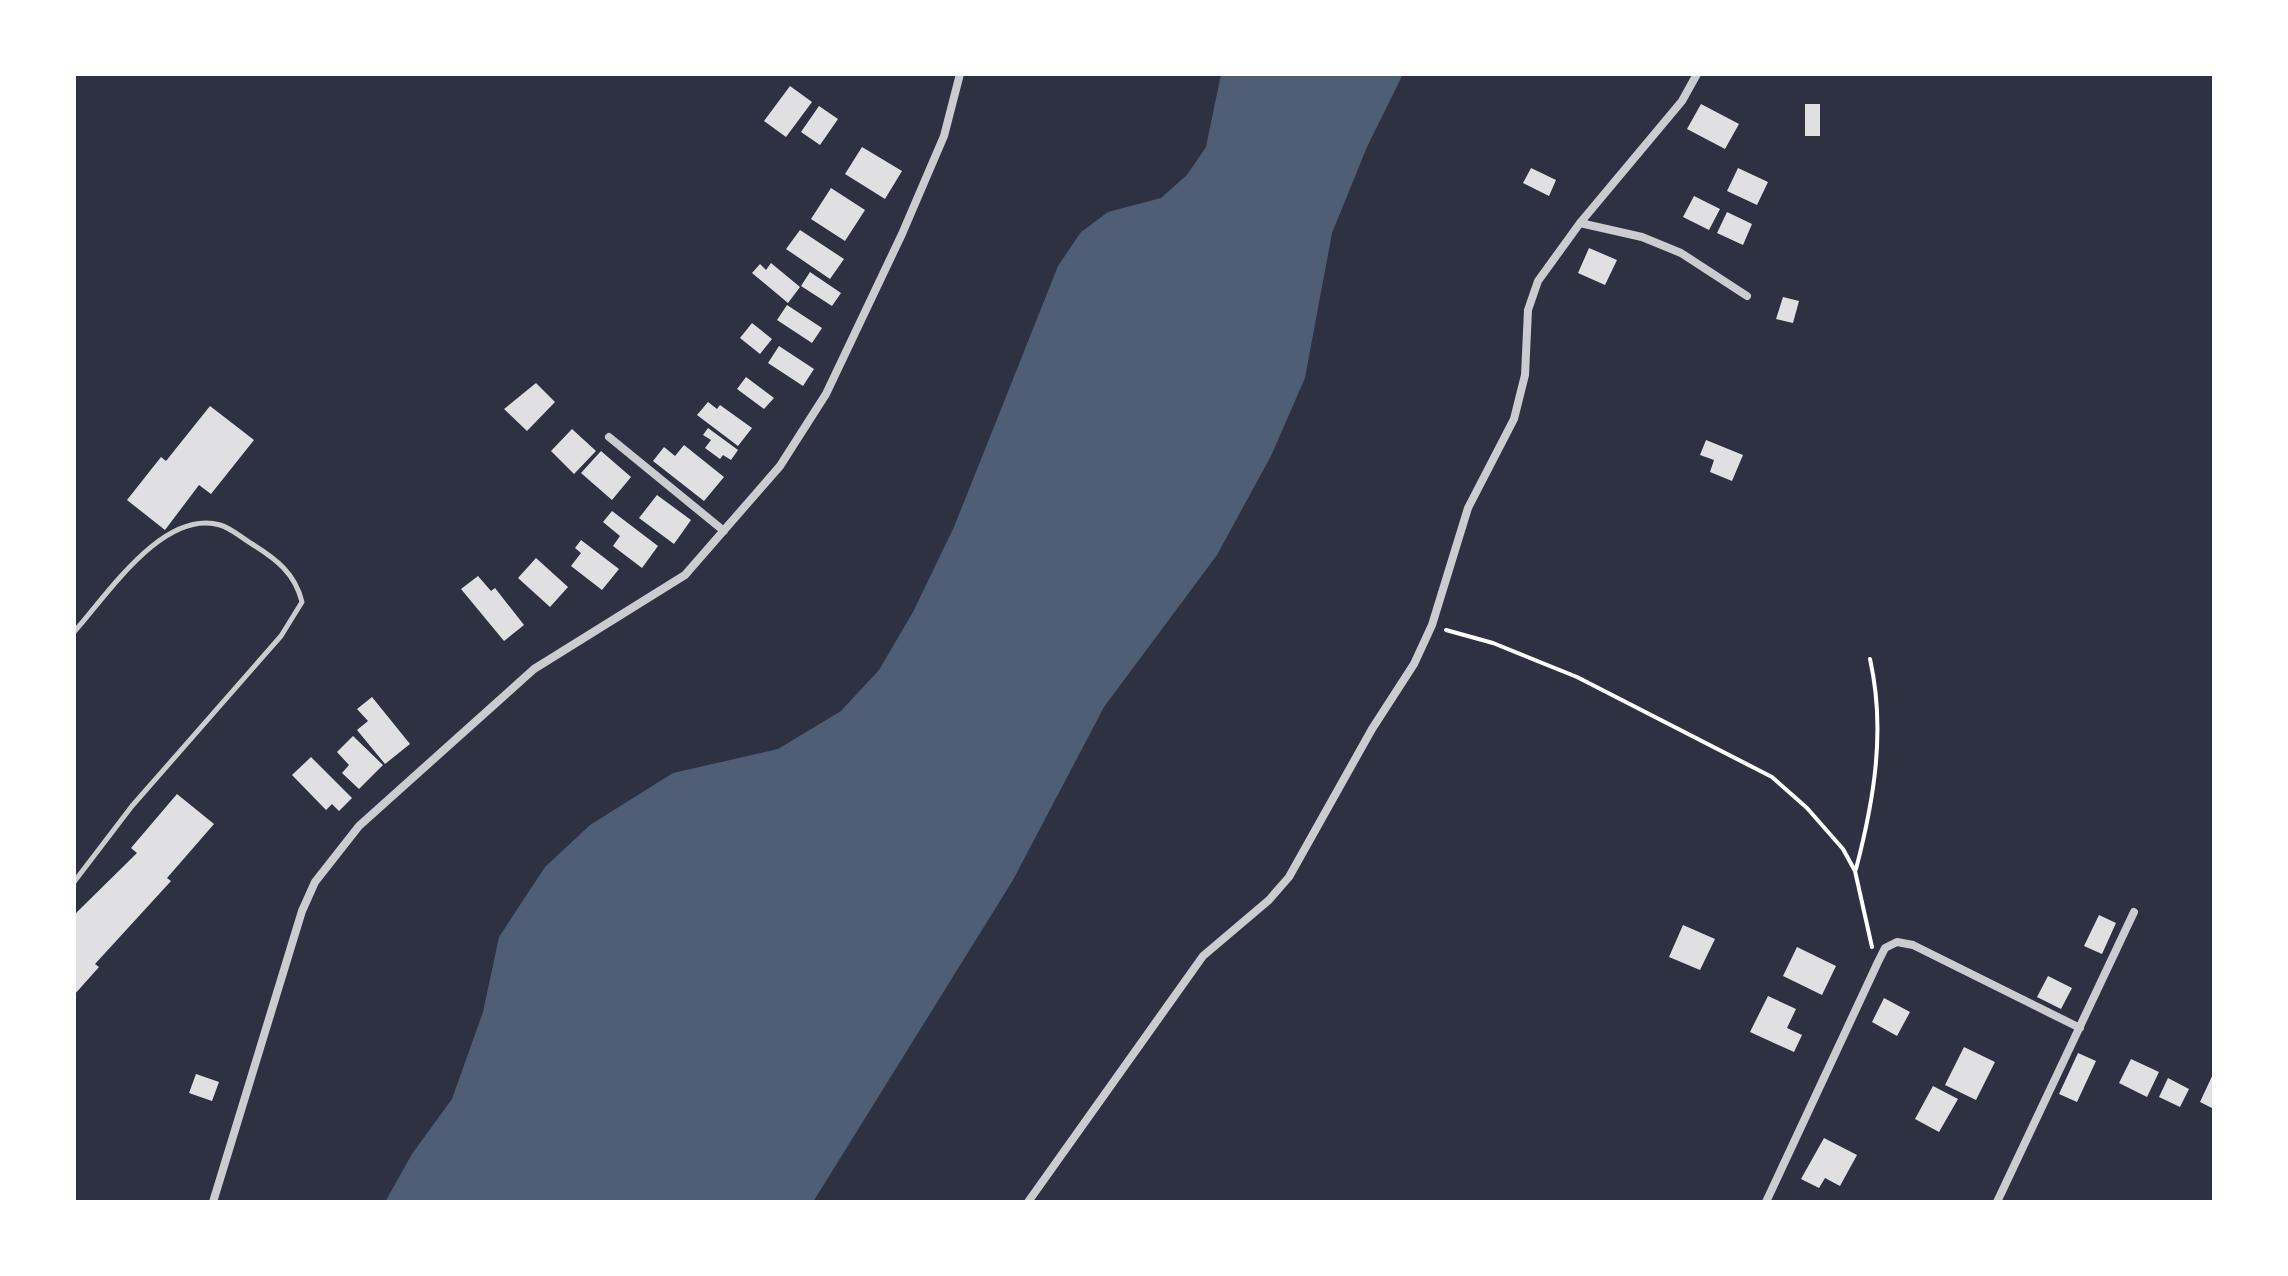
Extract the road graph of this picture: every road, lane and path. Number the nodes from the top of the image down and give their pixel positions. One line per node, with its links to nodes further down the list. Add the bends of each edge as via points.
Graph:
1 (960, 74): 6 (street, via 926,181 826,394 780,466)
2 (1697, 74): 3 (street, via 1682,101)
3 (1580, 223): 4 (street, via 1642,237 1681,253); 7 (street, via 1538,281 1528,310 1525,375 1514,419 1468,508)
4 (1747, 296)
5 (609, 437): 6 (street)
6 (724, 531): 15 (street, via 667,589 534,669 339,848 302,911)
7 (1432, 625): 10 (path, via 1577,677 1762,771 1812,814); 16 (street, via 1289,877 1203,956)
8 (74, 632): 11 (lane, via 146,551 188,523 223,525 269,555 288,570 302,602 281,636 132,806)
9 (1870, 659): 10 (path, via 1876,691 1875,786)
10 (1855, 871): 13 (path, via 1868,939)
11 (74, 882)
12 (2134, 912): 14 (street)
13 (1878, 962): 14 (street, via 1885,948 1897,942 1913,945); 17 (street)
14 (2080, 1028): 18 (street)
15 (213, 1202)
16 (1028, 1202)
17 (1766, 1202)
18 (1997, 1202)

